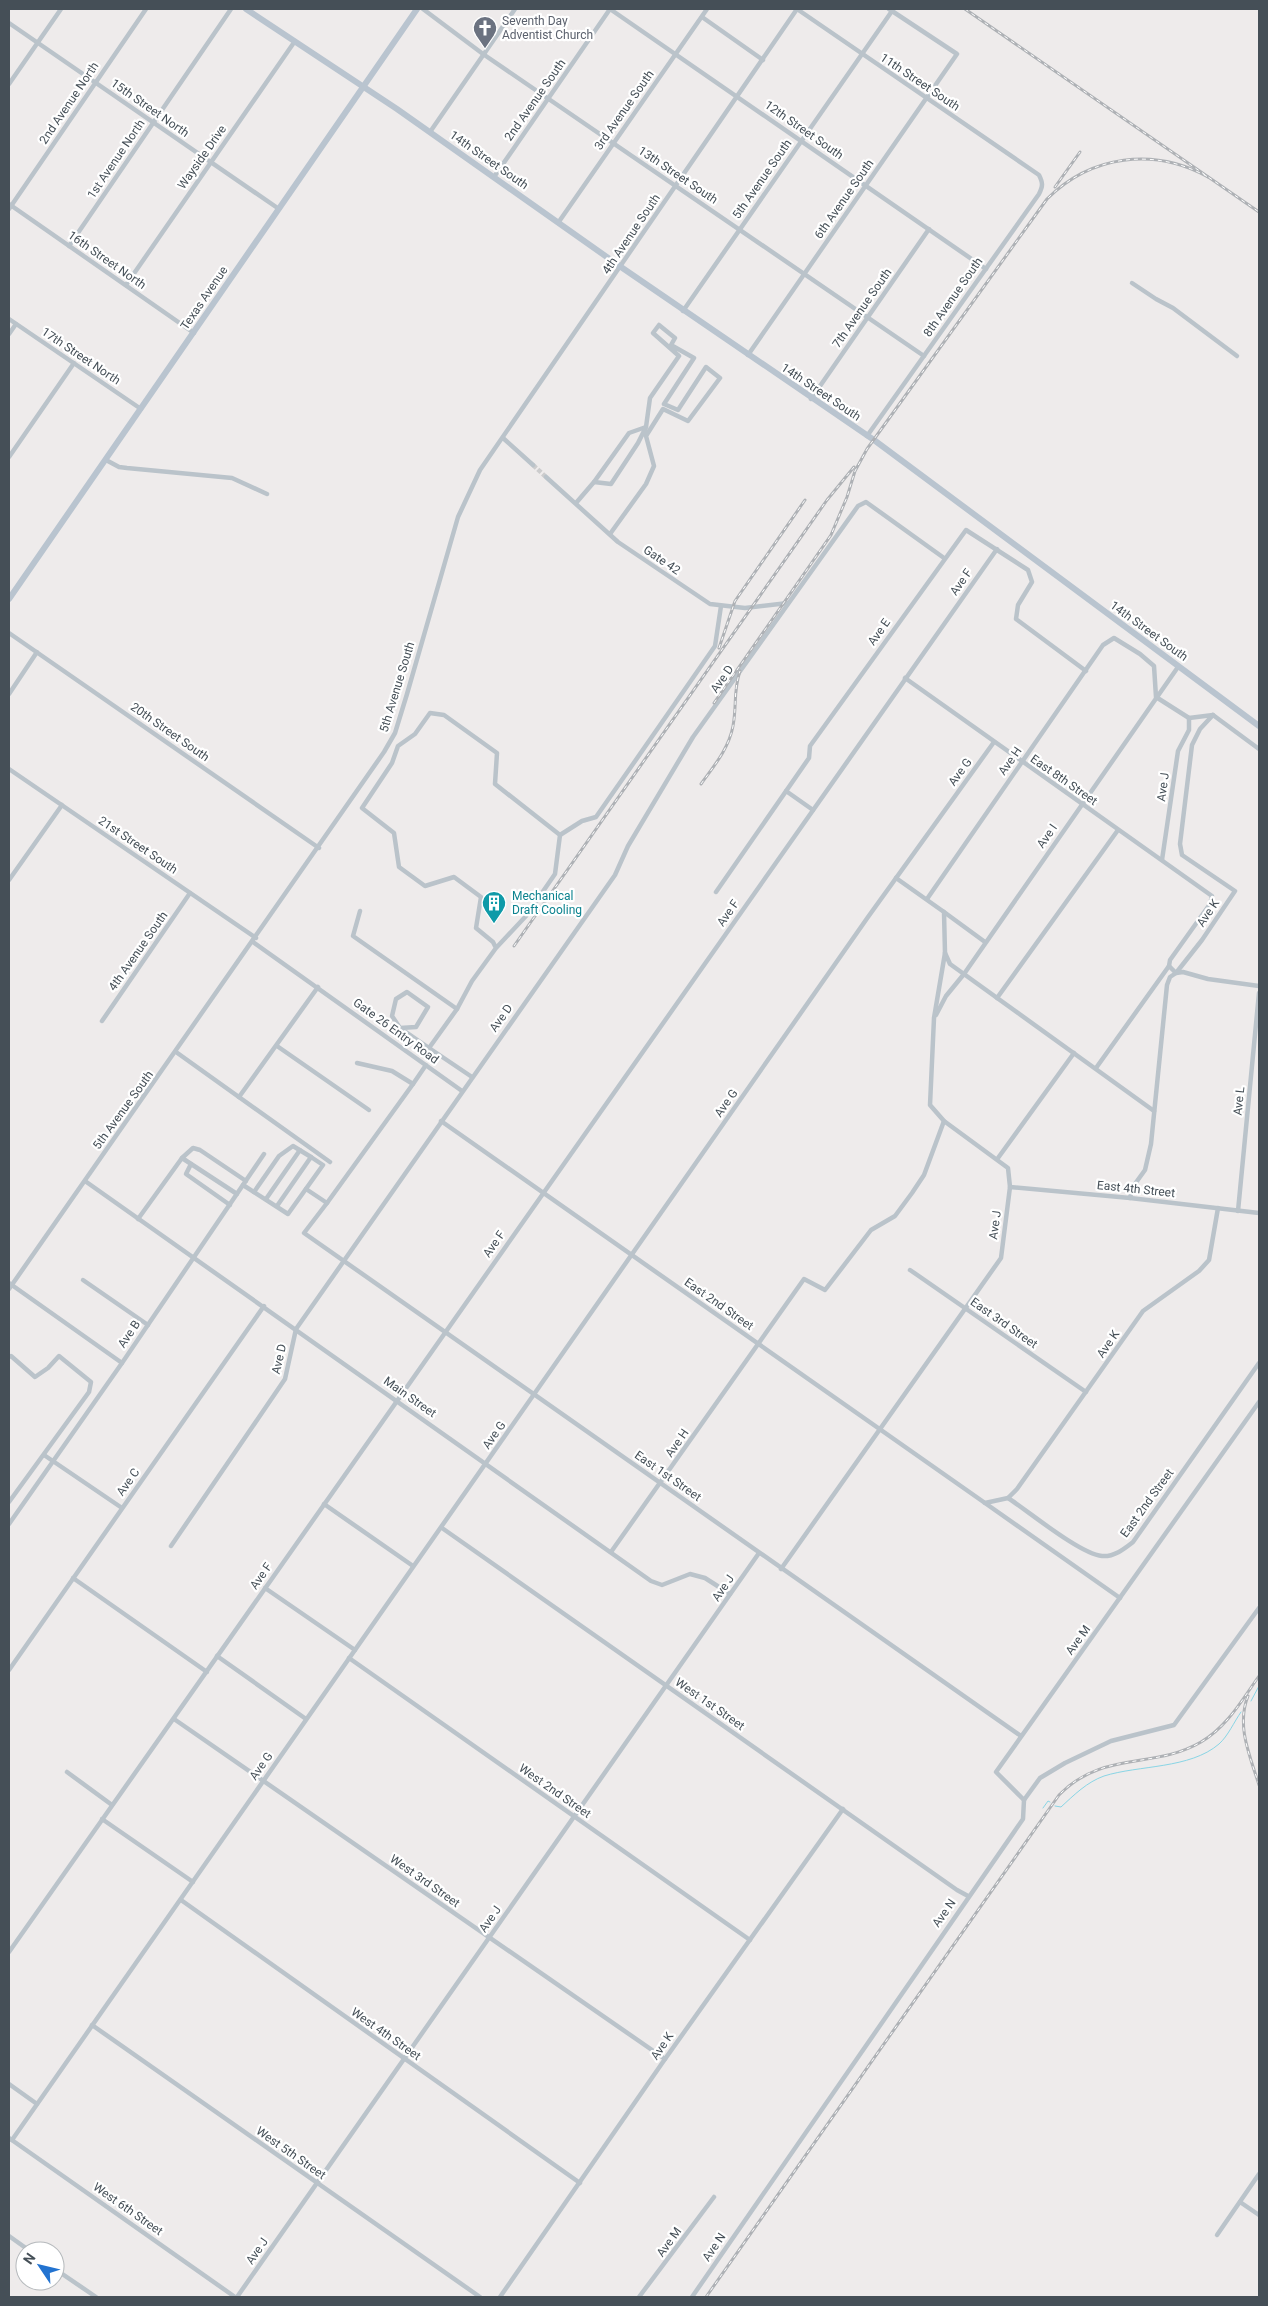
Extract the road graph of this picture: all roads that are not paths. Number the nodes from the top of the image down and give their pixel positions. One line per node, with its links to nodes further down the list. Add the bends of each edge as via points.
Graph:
1 (61, 9): 15 (street)
2 (146, 9): 20 (street, 2nd Avenue North)
3 (231, 9): 26 (street, 1st Avenue North)
4 (246, 9): 14 (street, 14th Street South)
5 (417, 9): 22 (street, Texas Avenue)
6 (423, 9): 16 (street, 13th Street South)
7 (515, 9): 16 (street)
8 (610, 9): 17 (street, 12th Street South); 24 (street, 2nd Avenue South)
9 (707, 9): 12 (street, 3rd Avenue South)
10 (797, 9): 18 (street, 11th Street South); 19 (street, 4th Avenue South)
11 (891, 10): 18 (street, 5th Avenue South); 25 (street, 6th Avenue South, via 956,54)
12 (702, 17): 17 (street, 3rd Avenue South); 19 (street)
13 (9, 22): 15 (street, 15th Street North)
14 (295, 41): 22 (street, 14th Street South); 30 (street, Wayside Drive)
15 (38, 42): 20 (street, 15th Street North); 21 (street)
16 (484, 54): 24 (street, 13th Street South); 27 (street)
17 (675, 54): 23 (street, 12th Street South); 29 (street, 3rd Avenue South)
18 (862, 54): 25 (street, 11th Street South); 28 (street, 5th Avenue South)
19 (762, 60): 23 (street, 4th Avenue South)
20 (95, 82): 26 (street, 15th Street North); 35 (street, 2nd Avenue North)
21 (9, 84)
22 (363, 87): 27 (street, 14th Street South); 36 (street, Texas Avenue)
23 (737, 97): 28 (street, 12th Street South); 33 (street, 4th Avenue South)
24 (548, 98): 29 (street, 13th Street South); 32 (street, 2nd Avenue South)
25 (926, 98): 31 (street, 11th Street South); 34 (street, 6th Avenue South)
26 (153, 122): 30 (street, 15th Street North); 40 (street, 1st Avenue North)
27 (430, 132): 32 (street, 14th Street South)
28 (801, 141): 34 (street, 12th Street South); 39 (street, 5th Avenue South)
29 (613, 143): 33 (street, 13th Street South); 37 (street, 3rd Avenue South)
30 (211, 162): 36 (street, 15th Street North); 45 (street, Wayside Drive)
31 (1032, 171): 42 (street, 8th Avenue South, via 1039,175 1043,187)
32 (494, 177): 37 (street, 14th Street South)
33 (676, 186): 39 (street, 13th Street South); 41 (street, 4th Avenue South)
34 (865, 186): 38 (street, 12th Street South); 43 (street, 6th Avenue South)
35 (10, 206): 40 (street, 16th Street North)
36 (279, 209): 50 (street, Texas Avenue)
37 (558, 223): 41 (street, 14th Street South)
38 (929, 229): 42 (street, 12th Street South); 47 (street, 7th Avenue South)
39 (740, 230): 43 (street, 13th Street South); 46 (street, 5th Avenue South)
40 (69, 246): 45 (street, 16th Street North)
41 (621, 267): 46 (street, 14th Street South); 60 (street, 4th Avenue South)
42 (986, 269): 53 (street, 8th Avenue South)
43 (804, 274): 47 (street, 13th Street South); 52 (street, 6th Avenue South)
44 (1132, 283): 54 (street, via 1173,308)
45 (126, 285): 50 (street, 16th Street North)
46 (683, 310): 52 (street, 14th Street South)
47 (868, 317): 53 (street, 13th Street South); 56 (street, 7th Avenue South)
48 (9, 319): 49 (street, 17th Street North)
49 (16, 324): 51 (street); 55 (street, 17th Street North)
50 (194, 333): 57 (street, Texas Avenue)
51 (9, 334)
52 (748, 355): 56 (street, 14th Street South)
53 (924, 356): 59 (street, 8th Avenue South)
54 (1237, 356)
55 (74, 363): 57 (street, 17th Street North); 61 (street)
56 (811, 399): 59 (street, 14th Street South)
57 (141, 409): 62 (street, Texas Avenue)
58 (646, 427): 66 (street, via 629,433); 66 (street, via 610,484); 69 (street, via 650,398 678,356 653,334 659,325 676,338 671,345 694,358 664,404 678,410 706,367 720,378 688,421 663,410 654,421 646,436 654,466 646,484)
59 (867, 436): 78 (street, 14th Street South)
60 (503, 438): 63 (street); 64 (street, 4th Avenue South)
61 (9, 457)
62 (106, 460): 67 (street, via 119,467 232,478); 72 (street, Texas Avenue)
63 (533, 465)
64 (480, 470): 96 (street, 5th Avenue South, via 458,517 395,733)
65 (546, 477): 68 (street, Gate 42)
66 (594, 482): 68 (street)
67 (267, 494)
68 (576, 503): 69 (street, Gate 42)
69 (610, 534): 75 (street, Gate 42, via 710,604)
70 (997, 549): 71 (street, Ave E, via 966,530); 79 (street, via 1028,570 1032,582 1018,606 1016,620); 80 (street, Ave F)
71 (944, 558): 74 (street, Ave D, via 866,502 858,506); 90 (street, Ave E, via 810,746 809,758)
72 (11, 590): 73 (street, Texas Avenue)
73 (9, 599)
74 (788, 603): 75 (street, Gate 42, via 744,608); 127 (street, Ave D, via 693,737 628,846 615,874)
75 (721, 606): 95 (street, via 715,646 650,742 596,817)
76 (9, 633): 77 (street, 20th Street South)
77 (37, 652): 81 (street); 96 (street, 20th Street South)
78 (1178, 667): 82 (street, Ave I); 85 (street, 14th Street South)
79 (1086, 671): 82 (street, Ave H, via 1114,638 1154,666); 88 (street, Ave H)
80 (905, 678): 86 (street, East 8th Street); 93 (street, Ave F)
81 (9, 694)
82 (1156, 697): 84 (street); 91 (street, Ave I)
83 (1213, 714): 84 (street); 87 (street); 110 (street, Ave K, via 1192,745 1180,844 1182,855 1235,891)
84 (1189, 718): 97 (street, Ave J, via 1189,730 1178,751)
85 (1259, 726)
86 (994, 742): 88 (street, East 8th Street); 98 (street, Ave G)
87 (1259, 749)
88 (1022, 762): 91 (street, East 8th Street); 102 (street, Ave H)
89 (9, 769): 92 (street, 21st Street South)
90 (786, 791): 93 (street); 100 (street, Ave E)
91 (1081, 804): 94 (street, East 8th Street); 106 (street, Ave I)
92 (62, 805): 99 (street); 101 (street, 21st Street South)
93 (813, 810): 147 (street, Ave F)
94 (1118, 830): 97 (street, East 8th Street); 115 (street)
95 (560, 835): 107 (street, via 555,874 526,916); 107 (street, via 494,784 497,753 444,715 430,713 415,734 398,746 392,763 362,808 394,833 398,867 425,886 454,877 482,897 476,928)
96 (319, 848): 105 (street, 5th Avenue South)
97 (1162, 860): 109 (street, East 8th Street, via 1212,896 1210,904 1170,960)
98 (896, 878): 102 (street); 158 (street, Ave G)
99 (9, 880)
100 (716, 892)
101 (190, 893): 105 (street, 21st Street South); 118 (street, 4th Avenue South)
102 (927, 899): 104 (street)
103 (360, 911): 116 (street, via 353,936)
104 (944, 912): 106 (street); 108 (street, Ave J)
105 (254, 940): 113 (street, 21st Street South); 122 (street, 5th Avenue South)
106 (985, 942): 111 (street, Ave I)
107 (496, 948): 116 (street)
108 (945, 953): 111 (street, via 950,964); 117 (street, Ave J)
109 (1170, 966): 110 (street); 126 (street)
110 (1176, 973): 112 (street); 132 (street, Ave K, via 1167,984)
111 (964, 974): 115 (street); 117 (street, Ave I)
112 (1259, 986)
113 (318, 987): 120 (street); 125 (street, Gate 26 Entry Road)
114 (1259, 993): 155 (street, Ave L)
115 (998, 998): 123 (street)
116 (457, 1009): 121 (street)
117 (934, 1018): 134 (street, Ave J, via 930,1105)
118 (102, 1021)
119 (400, 1028): 119 (street, via 416,1027 428,1007 407,992 396,999 392,1016); 121 (street)
120 (277, 1046): 130 (street); 131 (street)
121 (429, 1048): 127 (street)
122 (176, 1052): 130 (street); 142 (street, 5th Avenue South)
123 (1074, 1053): 126 (street); 139 (street)
124 (357, 1063): 128 (street, via 392,1071)
125 (426, 1065): 128 (street); 129 (street, Gate 26 Entry Road)
126 (1096, 1068): 132 (street)
127 (472, 1077): 129 (street, Ave D)
128 (413, 1084): 151 (street)
129 (462, 1091): 133 (street, Ave D)
130 (239, 1097): 140 (street)
131 (369, 1110)
132 (1154, 1111): 149 (street, Ave K, via 1145,1170 1132,1188)
133 (441, 1121): 147 (street, East 2nd Street); 160 (street, Ave D)
134 (944, 1122): 139 (street, Ave J); 169 (street, Ave H, via 924,1175 895,1216 871,1230 826,1290 804,1279)
135 (300, 1150): 137 (street); 146 (street, via 292,1146 279,1156); 150 (street)
136 (264, 1154): 143 (street, Ave B)
137 (311, 1157): 145 (street, via 322,1165); 153 (street)
138 (182, 1158): 141 (street); 143 (street, via 193,1148 200,1150); 157 (street)
139 (998, 1158): 144 (street, Ave J, via 1008,1168)
140 (330, 1162)
141 (191, 1164): 148 (street); 152 (street, via 186,1174)
142 (84, 1181): 157 (street, Main Street); 163 (street, 5th Avenue South)
143 (245, 1183): 146 (street); 148 (street, Ave B)
144 (1010, 1187): 149 (street, East 4th Street); 165 (street, Ave J, via 1001,1258)
145 (306, 1189): 151 (street); 153 (street, via 288,1214)
146 (254, 1192): 150 (street)
147 (544, 1192): 158 (street, East 2nd Street); 168 (street, Ave F)
148 (237, 1194): 152 (street, Ave B)
149 (1130, 1198): 154 (street, East 4th Street)
150 (266, 1199): 153 (street)
151 (327, 1203): 160 (street, East 1st Street, via 304,1233)
152 (230, 1205): 159 (street, Ave B)
153 (277, 1206)
154 (1218, 1208): 155 (street, East 4th Street); 173 (street, Ave K, via 1209,1260 1200,1271 1143,1311)
155 (1238, 1211): 156 (street, East 4th Street)
156 (1259, 1213)
157 (138, 1219): 159 (street, Main Street)
158 (632, 1254): 169 (street, East 2nd Street); 174 (street, Ave G)
159 (194, 1257): 164 (street, Main Street); 166 (street, Ave B)
160 (344, 1261): 167 (street, Ave D); 168 (street, East 1st Street)
161 (910, 1270): 165 (street, East 3rd Street)
162 (83, 1280): 166 (street)
163 (10, 1286): 171 (street)
164 (264, 1306): 167 (street, Main Street); 186 (street, Ave C)
165 (966, 1308): 173 (street, East 3rd Street); 177 (street, Ave J)
166 (148, 1325): 171 (street, Ave B)
167 (296, 1329): 175 (street, Main Street); 189 (street, Ave D, via 285,1379)
168 (445, 1332): 174 (street, East 1st Street); 175 (street, Ave F)
169 (757, 1344): 177 (street, East 2nd Street); 181 (street, Ave H)
170 (9, 1357): 178 (street, via 35,1377 59,1356 91,1382 88,1392)
171 (122, 1363): 179 (street, Ave B)
172 (1259, 1363): 182 (street, East 2nd Street, via 1133,1542 1120,1552 1101,1556 1082,1549)
173 (1086, 1392): 182 (street, Ave K, via 1018,1489)
174 (534, 1395): 180 (street, Ave G); 181 (street, East 1st Street)
175 (397, 1400): 180 (street, Main Street); 185 (street, Ave F)
176 (1259, 1402): 197 (street, Ave M)
177 (880, 1429): 184 (street, East 2nd Street); 193 (street, Ave J)
178 (44, 1455): 179 (street); 183 (street)
179 (54, 1461): 186 (street); 187 (street, Ave B)
180 (487, 1463): 188 (street, Ave G); 190 (street, Main Street)
181 (661, 1483): 190 (street, Ave H); 191 (street, East 1st Street)
182 (1008, 1498): 184 (street)
183 (9, 1502)
184 (985, 1503): 197 (street, East 2nd Street)
185 (324, 1504): 192 (street); 195 (street, Ave F)
186 (122, 1508): 194 (street, Ave C)
187 (9, 1524)
188 (442, 1528): 192 (street, Ave G); 204 (street, West 1st Street)
189 (171, 1546)
190 (611, 1552): 196 (street, Main Street, via 662,1586 690,1574 705,1578)
191 (759, 1553): 193 (street, East 1st Street); 196 (street, Ave J)
192 (413, 1566): 199 (street, Ave G)
193 (782, 1569): 207 (street, East 1st Street)
194 (73, 1578): 202 (street, Ave C); 203 (street)
195 (265, 1588): 199 (street); 200 (street, Ave F)
196 (730, 1594): 204 (street, Ave J)
197 (1120, 1598): 207 (street, Ave M)
198 (1259, 1608): 210 (street, Ave N, via 1174,1726 1111,1741 1065,1763 1040,1778)
199 (355, 1650): 201 (street, Ave G)
200 (217, 1656): 203 (street, Ave F); 206 (street)
201 (349, 1658): 206 (street, Ave G); 213 (street, West 2nd Street)
202 (9, 1670)
203 (207, 1672): 205 (street, Ave F)
204 (666, 1685): 212 (street, West 1st Street); 213 (street, Ave J)
205 (174, 1719): 209 (street, West 3rd Street); 211 (street, Ave F)
206 (306, 1719): 209 (street, Ave G)
207 (1021, 1736): 210 (street, Ave M, via 996,1772)
208 (67, 1772): 211 (street)
209 (264, 1780): 215 (street, Ave G); 218 (street, West 3rd Street)
210 (1024, 1800): 216 (street, Ave N, via 1023,1819)
211 (112, 1805): 214 (street, Ave F)
212 (843, 1809): 216 (street, West 1st Street); 219 (street, Ave K)
213 (574, 1817): 218 (street, Ave J); 219 (street, West 2nd Street)
214 (102, 1820): 215 (street); 220 (street, Ave F)
215 (193, 1882): 217 (street, Ave G)
216 (968, 1896): 240 (street, Ave N)
217 (181, 1900): 221 (street, Ave G); 223 (street, West 4th Street)
218 (489, 1938): 222 (street, West 3rd Street); 223 (street, Ave J)
219 (750, 1940): 222 (street, Ave K)
220 (9, 1952)
221 (92, 2025): 225 (street, Ave G); 228 (street, West 5th Street)
222 (665, 2058): 229 (street, Ave K)
223 (404, 2059): 228 (street, Ave J); 229 (street, West 4th Street)
224 (9, 2084): 225 (street)
225 (37, 2104): 226 (street, Ave G)
226 (10, 2139): 236 (street, West 6th Street)
227 (1259, 2174): 231 (street)
228 (316, 2183): 236 (street, Ave J); 237 (street, West 5th Street)
229 (580, 2183): 238 (street, Ave K)
230 (714, 2196): 239 (street, Ave M)
231 (1240, 2202): 232 (street); 233 (street)
232 (1259, 2215)
233 (1217, 2234)
234 (65, 2276): 235 (street)
235 (96, 2297)
236 (236, 2297)
237 (480, 2297)
238 (500, 2297)
239 (639, 2297)
240 (692, 2297)

